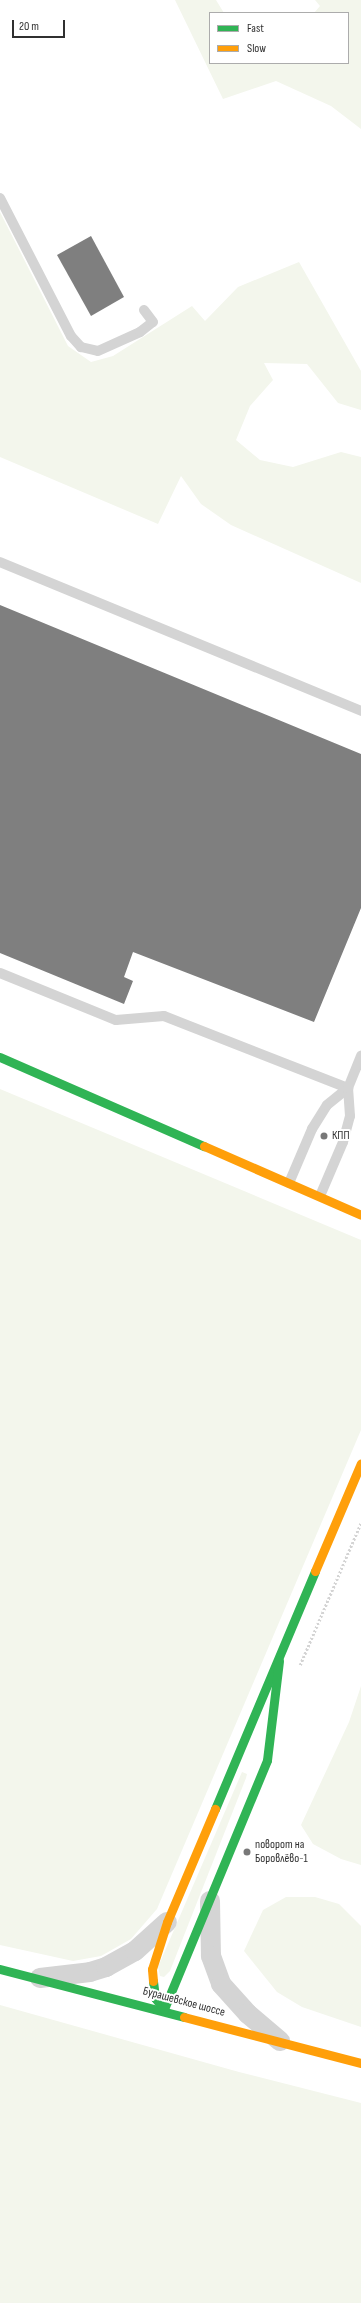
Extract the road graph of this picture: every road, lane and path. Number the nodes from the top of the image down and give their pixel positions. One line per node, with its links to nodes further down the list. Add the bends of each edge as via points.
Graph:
1 (0, 198): 2 (lane, via 71,336 81,347 98,351 140,332 153,322)
2 (144, 310)
3 (0, 562): 4 (lane)
4 (361, 711)
5 (0, 973): 8 (lane, via 116,1020 164,1016)
6 (361, 1056): 8 (lane)
7 (0, 1057): 9 (street)
8 (348, 1088): 9 (lane, via 327,1105 312,1129); 10 (lane, via 350,1116 343,1142)
9 (289, 1183): 10 (street)
10 (320, 1196): 11 (street)
11 (361, 1215)
12 (361, 1463): 14 (street)
13 (361, 1522): 15 (path)
14 (279, 1661): 16 (street, via 267,1760); 17 (street)
15 (298, 1669)
16 (210, 1901): 20 (street); 21 (street, via 212,1956 221,1984 248,2014)
17 (167, 1922): 19 (street, via 135,1951 106,1967 90,1972); 20 (street, via 152,1969 155,1998)
18 (0, 1969): 19 (street, Бурашевское шоссе)
19 (40, 1978): 20 (street, Бурашевское шоссе)
20 (164, 2009): 21 (street, Бурашевское шоссе)
21 (280, 2041): 22 (street, Бурашевское шоссе)
22 (361, 2063)

